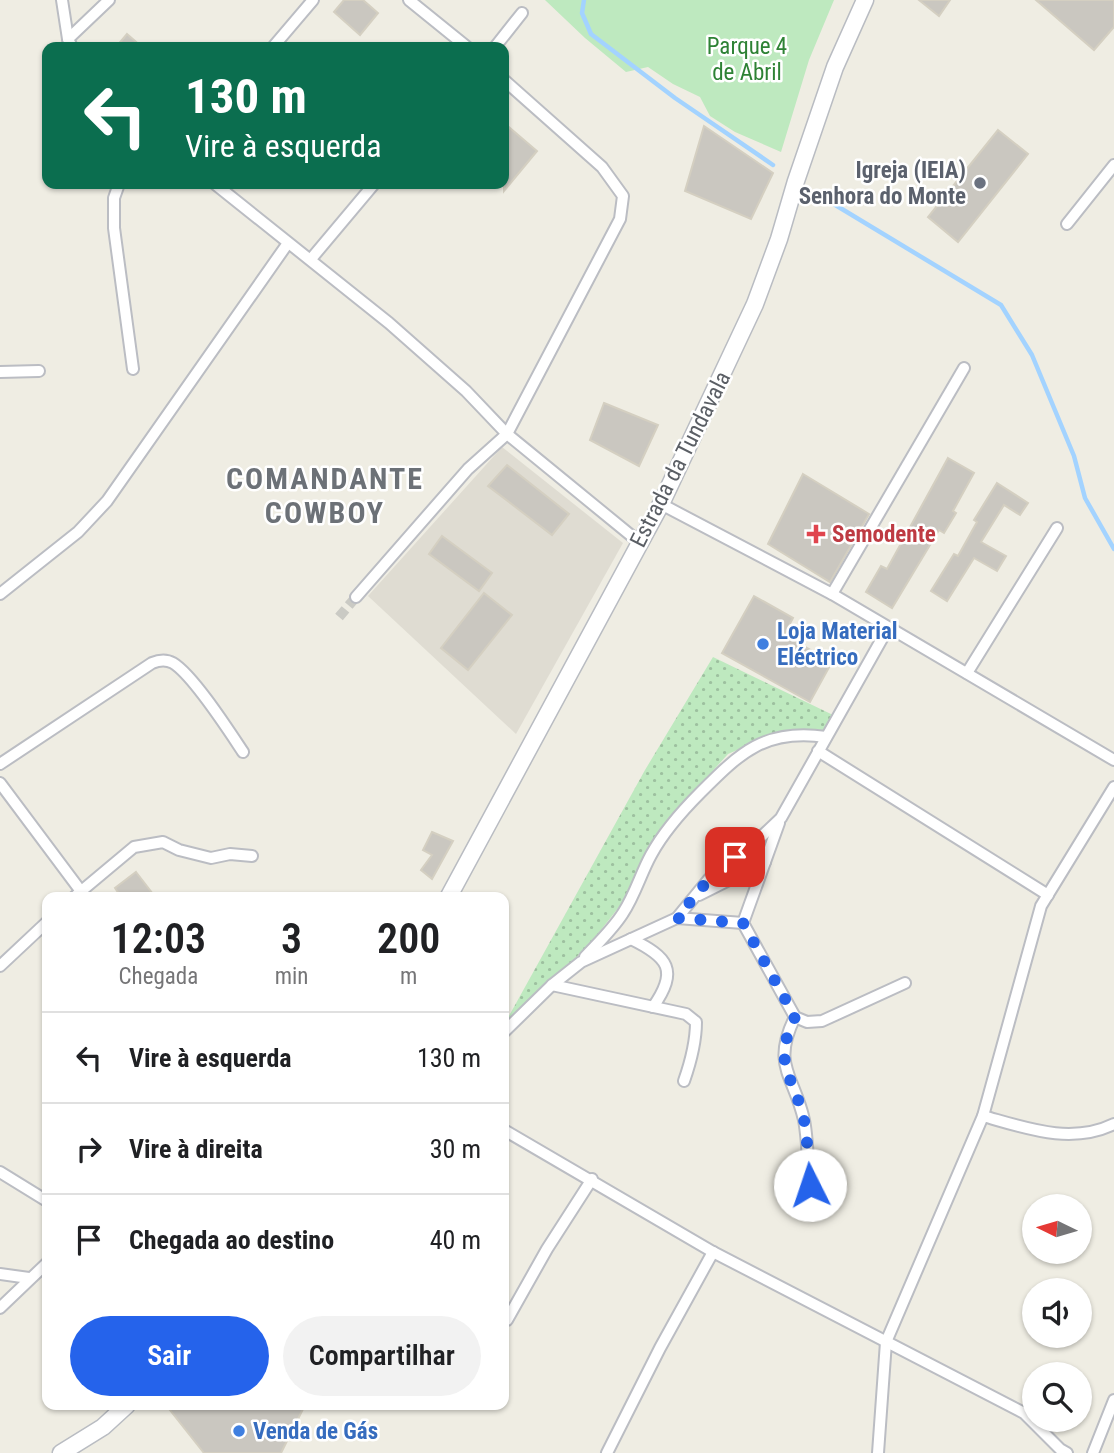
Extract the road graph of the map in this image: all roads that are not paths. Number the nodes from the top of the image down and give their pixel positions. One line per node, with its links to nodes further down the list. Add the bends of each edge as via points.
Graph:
1 (62, 0): 7 (street)
2 (109, 0): 8 (street)
3 (313, 0): 9 (street)
4 (409, 0): 10 (street)
5 (864, 0): 25 (main road, Estrada da Tundavala, via 835,67 755,304)
6 (522, 13): 11 (street)
7 (70, 42)
8 (71, 42)
9 (277, 42)
10 (461, 42)
11 (499, 42)
12 (509, 84): 24 (street, via 601,167 623,196 620,219)
13 (1114, 165): 17 (street)
14 (117, 189): 21 (street, via 114,228)
15 (221, 189): 18 (street)
16 (370, 189): 19 (street)
17 (1067, 224)
18 (288, 243): 19 (street); 28 (street, via 107,501 78,532)
19 (311, 259): 24 (street, via 466,391)
20 (964, 368): 29 (street)
21 (133, 369)
22 (39, 371): 23 (street)
23 (0, 372)
24 (507, 434): 27 (street); 30 (street, via 468,469)
25 (660, 504): 27 (main road, Estrada da Tundavala); 29 (street)
26 (1057, 528): 32 (street)
27 (639, 542): 45 (main road, Estrada da Tundavala)
28 (0, 594)
29 (832, 594): 31 (street)
30 (356, 597)
31 (888, 628): 32 (street); 33 (street)
32 (967, 673): 36 (street)
33 (826, 737): 34 (street); 52 (street, via 780,737 737,756 676,817 651,854 623,913)
34 (818, 751): 40 (street); 46 (street)
35 (243, 752): 37 (street, via 180,668 161,660)
36 (1114, 760)
37 (0, 764)
38 (0, 783): 43 (street)
39 (1114, 787): 46 (street)
40 (781, 818): 42 (street); 47 (street)
41 (252, 856): 44 (street, via 211,858 163,842 135,847)
42 (765, 862): 47 (street); 49 (street)
43 (77, 892)
44 (84, 892)
45 (451, 892)
46 (1048, 895): 60 (street, via 1041,906)
47 (693, 898): 48 (street)
48 (677, 918): 49 (street); 51 (street)
49 (743, 923): 57 (street)
50 (42, 927): 53 (street)
51 (631, 939): 52 (street); 56 (street, via 660,956 666,968 665,990)
52 (581, 962): 55 (street)
53 (0, 966)
54 (905, 983): 57 (street, via 822,1021)
55 (552, 985): 56 (street); 58 (street)
56 (653, 1007): 59 (street, via 687,1014 695,1022 693,1055)
57 (795, 1017): 65 (street, via 786,1036 785,1061 804,1123)
58 (509, 1027)
59 (684, 1082)
60 (983, 1116): 61 (street, via 1052,1135); 73 (street)
61 (1114, 1124)
62 (509, 1133): 64 (street)
63 (0, 1172): 66 (street)
64 (592, 1179): 67 (street); 72 (street)
65 (810, 1185)
66 (42, 1198)
67 (713, 1252): 73 (street); 78 (street)
68 (42, 1266): 70 (street)
69 (0, 1274): 70 (street)
70 (29, 1278): 71 (street)
71 (0, 1308)
72 (509, 1316)
73 (886, 1342): 76 (street, via 1024,1413); 79 (street)
74 (1114, 1400): 80 (street)
75 (122, 1410): 77 (main road)
76 (1060, 1452)
77 (61, 1453)
78 (607, 1453)
79 (878, 1453)
80 (1093, 1453)

